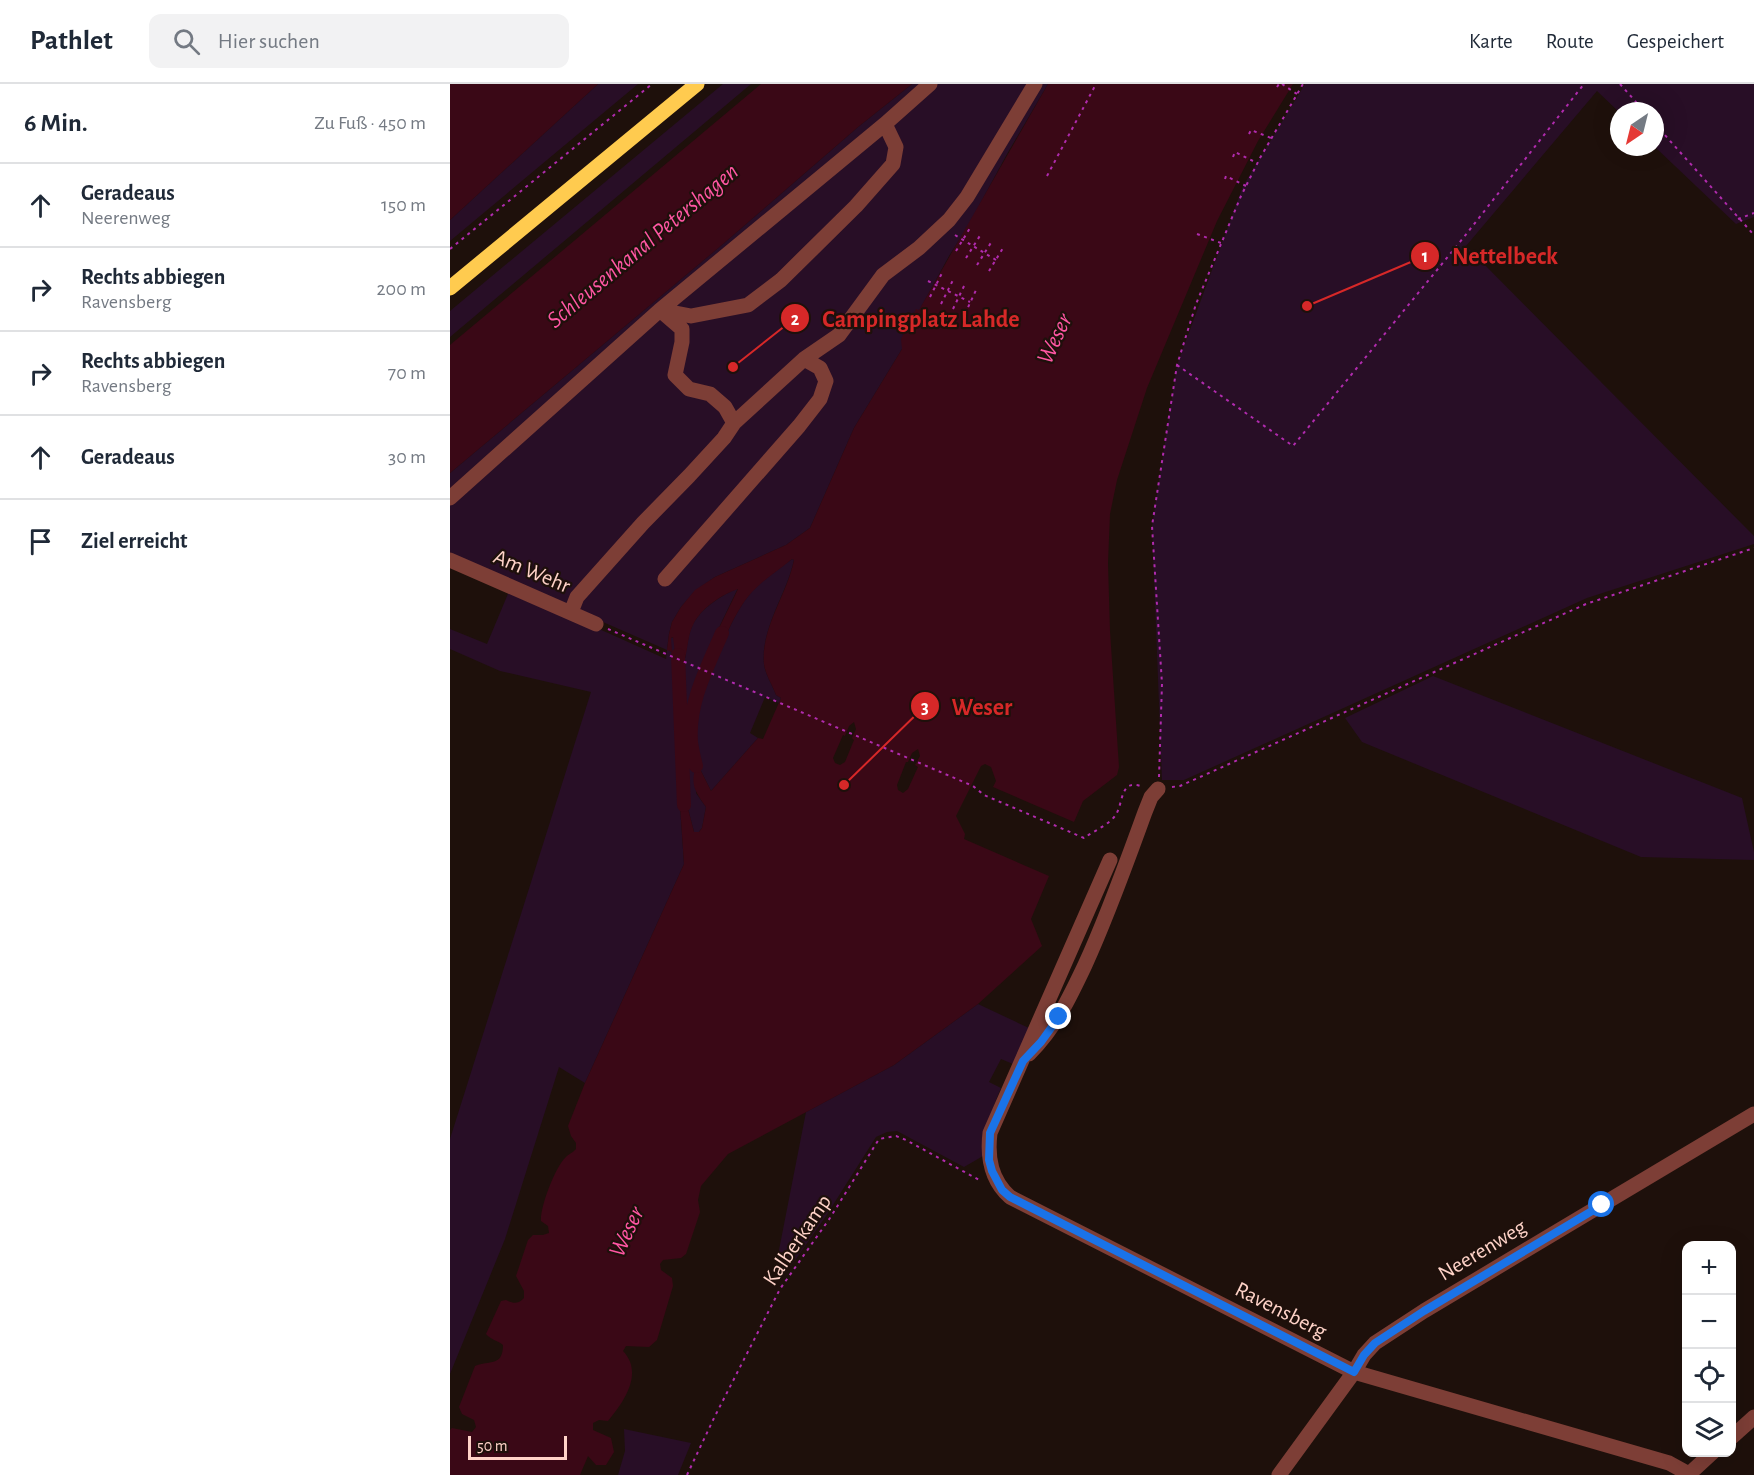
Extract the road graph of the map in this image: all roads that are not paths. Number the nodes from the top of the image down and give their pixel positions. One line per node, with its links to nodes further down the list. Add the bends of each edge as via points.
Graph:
1 (697, 84): 5 (main road)
2 (930, 84): 4 (street)
3 (1035, 84): 7 (street, via 950,220 883,275 839,335)
4 (885, 124): 6 (street); 6 (street, via 896,147 893,164 781,280 748,306 691,316)
5 (450, 288)
6 (660, 310): 8 (street, via 682,329 675,375 688,389 710,393); 9 (street)
7 (804, 359): 8 (street); 11 (street, via 820,368 826,381 820,399)
8 (734, 423): 12 (street, via 576,597)
9 (450, 498)
10 (450, 560): 12 (street, Am Wehr)
11 (665, 579)
12 (571, 612): 13 (street, Am Wehr)
13 (596, 624)
14 (1158, 789): 16 (street, via 1151,797 1105,921 1078,979 1051,1029)
15 (1110, 860): 16 (street, Ravensberg)
16 (1023, 1061): 18 (street, Ravensberg, via 990,1133 989,1160 1002,1190)
17 (1754, 1114): 18 (street, Neerenweg, via 1424,1311 1375,1343)
18 (1354, 1372): 22 (street, Neerenweg); 23 (street, Ravensberg, via 1669,1463)
19 (1754, 1417): 20 (street)
20 (1736, 1433)
21 (1708, 1457): 23 (street)
22 (1279, 1475)
23 (1688, 1475)

